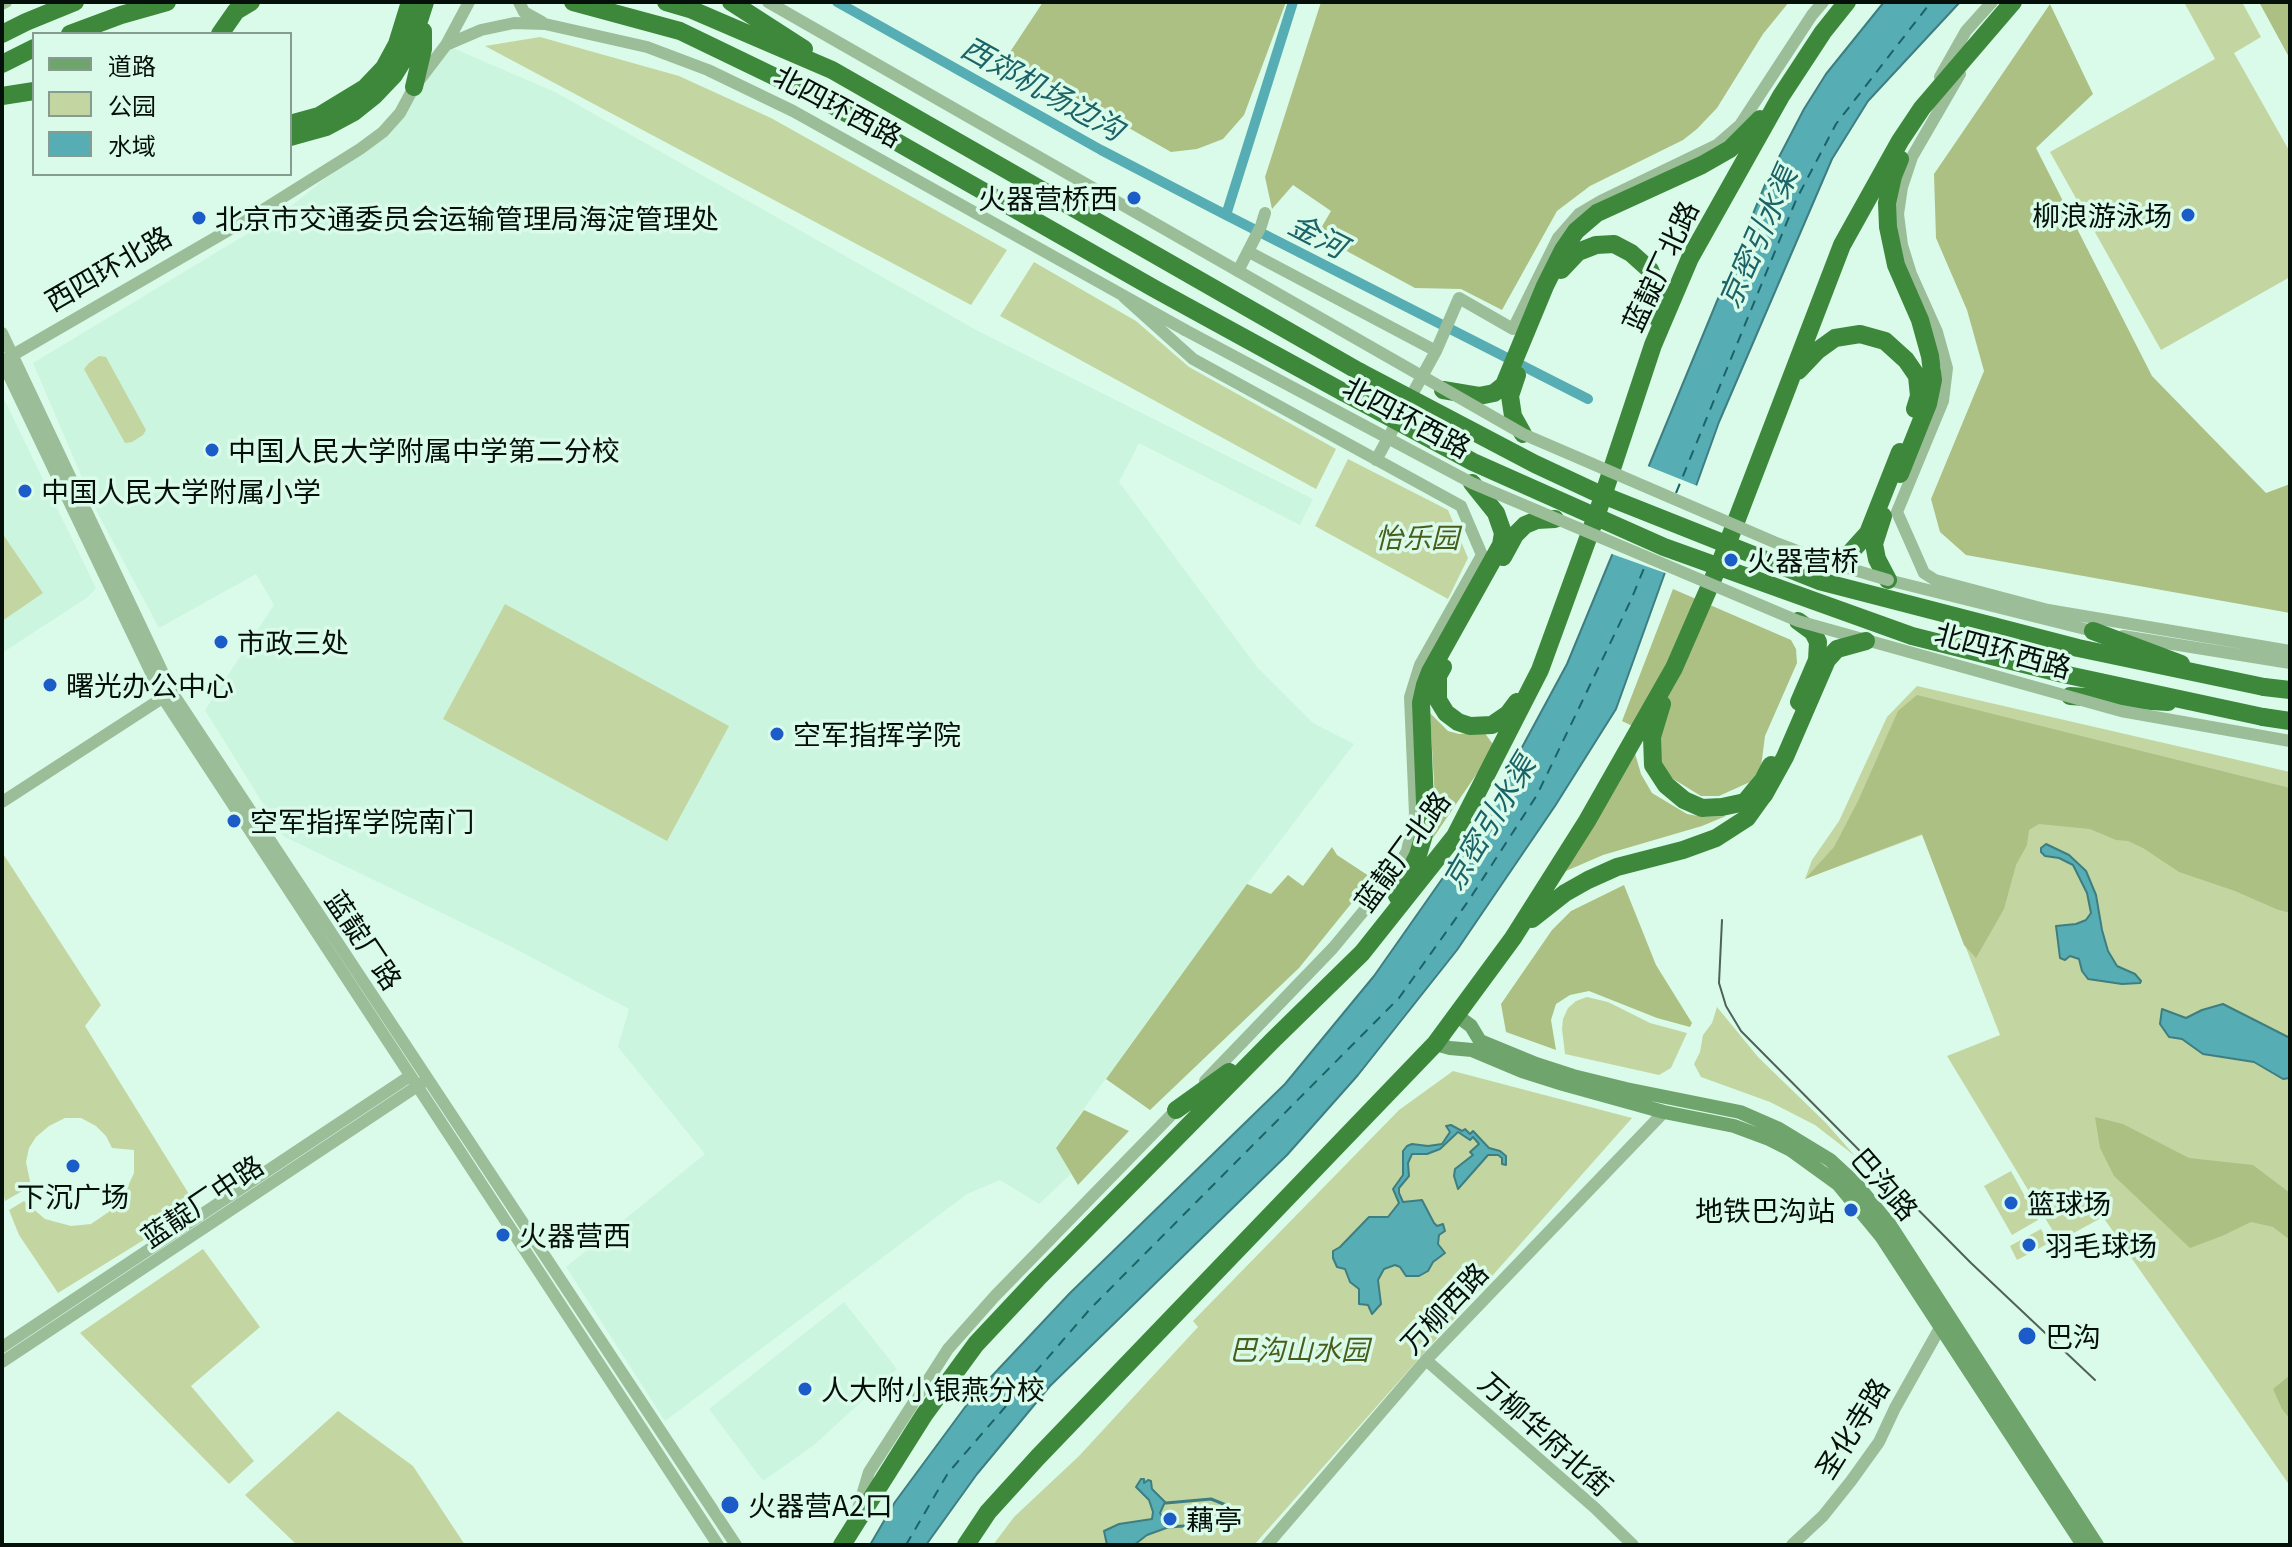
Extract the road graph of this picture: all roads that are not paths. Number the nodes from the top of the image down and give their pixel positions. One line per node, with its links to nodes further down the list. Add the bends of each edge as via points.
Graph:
1 (75, 2): 18 (highway)
2 (167, 2): 16 (highway)
3 (251, 2): 17 (highway, via 236,11)
4 (469, 2): 20 (street, 西四环北路)
5 (519, 2): 15 (street, via 524,12)
6 (573, 2): 60 (highway, 北四环西路, bridge, via 680,31 823,100 1473,462 1679,552 1912,636)
7 (666, 2): 23 (highway, 北四环西路)
8 (731, 2): 23 (highway)
9 (768, 2): 33 (street, 北四环西路)
10 (1823, 2): 38 (street, via 1740,125 1717,145 1579,214 1558,238 1513,329 1459,298)
11 (1847, 2): 27 (highway, 蓝靛厂北路)
12 (1992, 2): 28 (street, via 1966,31)
13 (2013, 2): 19 (highway)
14 (420, 5): 24 (highway, via 423,49); 29 (highway, via 384,68 365,88 319,116); 30 (highway, via 410,49 374,96 326,127)
15 (545, 24): 20 (street, via 481,30); 35 (street, 北四环西路, via 647,47 708,70 793,111)
16 (75, 32)
17 (221, 32)
18 (2, 34)
19 (1977, 43): 28 (highway); 51 (street, via 1912,157 1898,214 1906,260 1947,368 1943,401 1897,512 1924,573 2048,610)
20 (446, 45): 24 (street, 西四环北路)
21 (32, 49): 22 (highway)
22 (2, 64)
23 (832, 70): 55 (highway, 北四环西路, bridge, via 1360,372 1583,486 1819,581 2078,648)
24 (414, 87): 39 (street, 西四环北路, via 400,113 360,149)
25 (32, 91): 26 (highway)
26 (2, 96)
27 (1781, 96): 34 (highway, via 1730,149 1597,213 1563,250); 37 (highway, 蓝靛厂北路, via 1690,258)
28 (1922, 108): 40 (highway, via 1842,245); 47 (highway, via 1887,203 1896,265 1920,320 1933,380 1874,544)
29 (292, 123)
30 (292, 136)
31 (1263, 219): 32 (street)
32 (1251, 248): 33 (street); 38 (street)
33 (1238, 271): 41 (street, 北四环西路, bridge)
34 (1548, 287): 37 (highway, via 1578,252 1614,244 1650,270 1660,293); 41 (highway, bridge, via 1504,385 1479,396); 42 (highway, via 1510,396)
35 (1124, 297): 43 (street, via 1193,359); 44 (street, 北四环西路, bridge)
36 (2, 333): 39 (street, 蓝靛厂路)
37 (1653, 345): 54 (highway, 蓝靛厂北路)
38 (1436, 351): 43 (street)
39 (6, 360): 58 (street, 蓝靛厂路)
40 (1790, 378): 46 (highway, bridge, via 1835,338 1860,334 1885,341 1917,376 1919,396 1868,533 1849,554); 53 (highway)
41 (1443, 390): 42 (street, 北四环西路, bridge)
42 (1523, 434): 46 (street, 北四环西路, bridge)
43 (1376, 460): 70 (street, 蓝靛厂北路, via 1461,506 1482,555 1420,665 1410,697 1415,814 1407,851 1333,948)
44 (1472, 483): 45 (street, 北四环西路, bridge); 56 (highway, via 1496,513 1501,545 1430,672)
45 (1555, 519): 48 (street, 北四环西路, bridge); 56 (highway, via 1537,520 1515,535)
46 (1824, 561): 47 (street, 北四环西路, bridge)
47 (1888, 580): 49 (street, 北四环西路)
48 (1798, 621): 50 (street, 北四环西路, bridge); 53 (highway, via 1818,642 1817,660 1778,752 1745,802 1702,808 1666,785 1653,765 1652,737)
49 (2093, 631): 52 (street, 北四环西路); 55 (highway, bridge)
50 (1866, 641): 59 (street, 北四环西路, bridge); 64 (highway, bridge, via 1837,649 1827,660 1785,757 1747,818 1716,838 1588,880 1541,909)
51 (2290, 651)
52 (2290, 663)
53 (1674, 668): 64 (highway)
54 (1540, 670): 56 (highway, via 1508,714 1482,727 1458,722 1446,713); 65 (highway, 蓝靛厂北路, via 1455,836)
55 (2213, 676): 57 (highway, 北四环西路, bridge)
56 (1431, 680): 65 (highway, via 1421,703 1426,828 1402,887)
57 (2290, 690)
58 (167, 695): 63 (street); 69 (street, 蓝靛厂路)
59 (2063, 695): 60 (highway, bridge); 62 (street, 北四环西路, bridge, via 2121,711)
60 (2208, 705): 61 (highway, 北四环西路, bridge)
61 (2290, 721)
62 (2290, 741)
63 (2, 802)
64 (1513, 938): 66 (highway)
65 (1362, 953): 67 (highway, 蓝靛厂北路)
66 (1456, 1015): 68 (highway); 85 (main road, 巴沟路, via 1480,1041 1536,1064 1740,1112 1830,1160 1890,1225)
67 (1273, 1040): 70 (highway); 76 (highway, 蓝靛厂北路, via 976,1344)
68 (1435, 1044): 71 (main road, 巴沟路, via 1472,1050 1522,1071); 80 (highway, via 1038,1457)
69 (418, 1080): 73 (street, 蓝靛厂中路); 75 (street, 蓝靛厂中路); 77 (street, 蓝靛厂路); 78 (street, 蓝靛厂路)
70 (1176, 1110): 76 (street, 蓝靛厂北路, via 948,1349 869,1472)
71 (1664, 1112): 72 (main road, 巴沟路, via 1769,1139 1838,1184); 74 (street, 万柳西路)
72 (1941, 1326): 83 (street, 圣化寺路, via 1879,1442 1823,1516); 84 (main road, 巴沟路)
73 (2, 1347)
74 (1426, 1360): 81 (street, 万柳西路); 82 (street, 万柳华府北街)
75 (2, 1362)
76 (854, 1524): 79 (highway, 蓝靛厂北路)
77 (718, 1545)
78 (736, 1545)
79 (842, 1545)
80 (966, 1545)
81 (1267, 1545)
82 (1633, 1545)
83 (1792, 1545)
84 (2083, 1545)
85 (2097, 1545)

